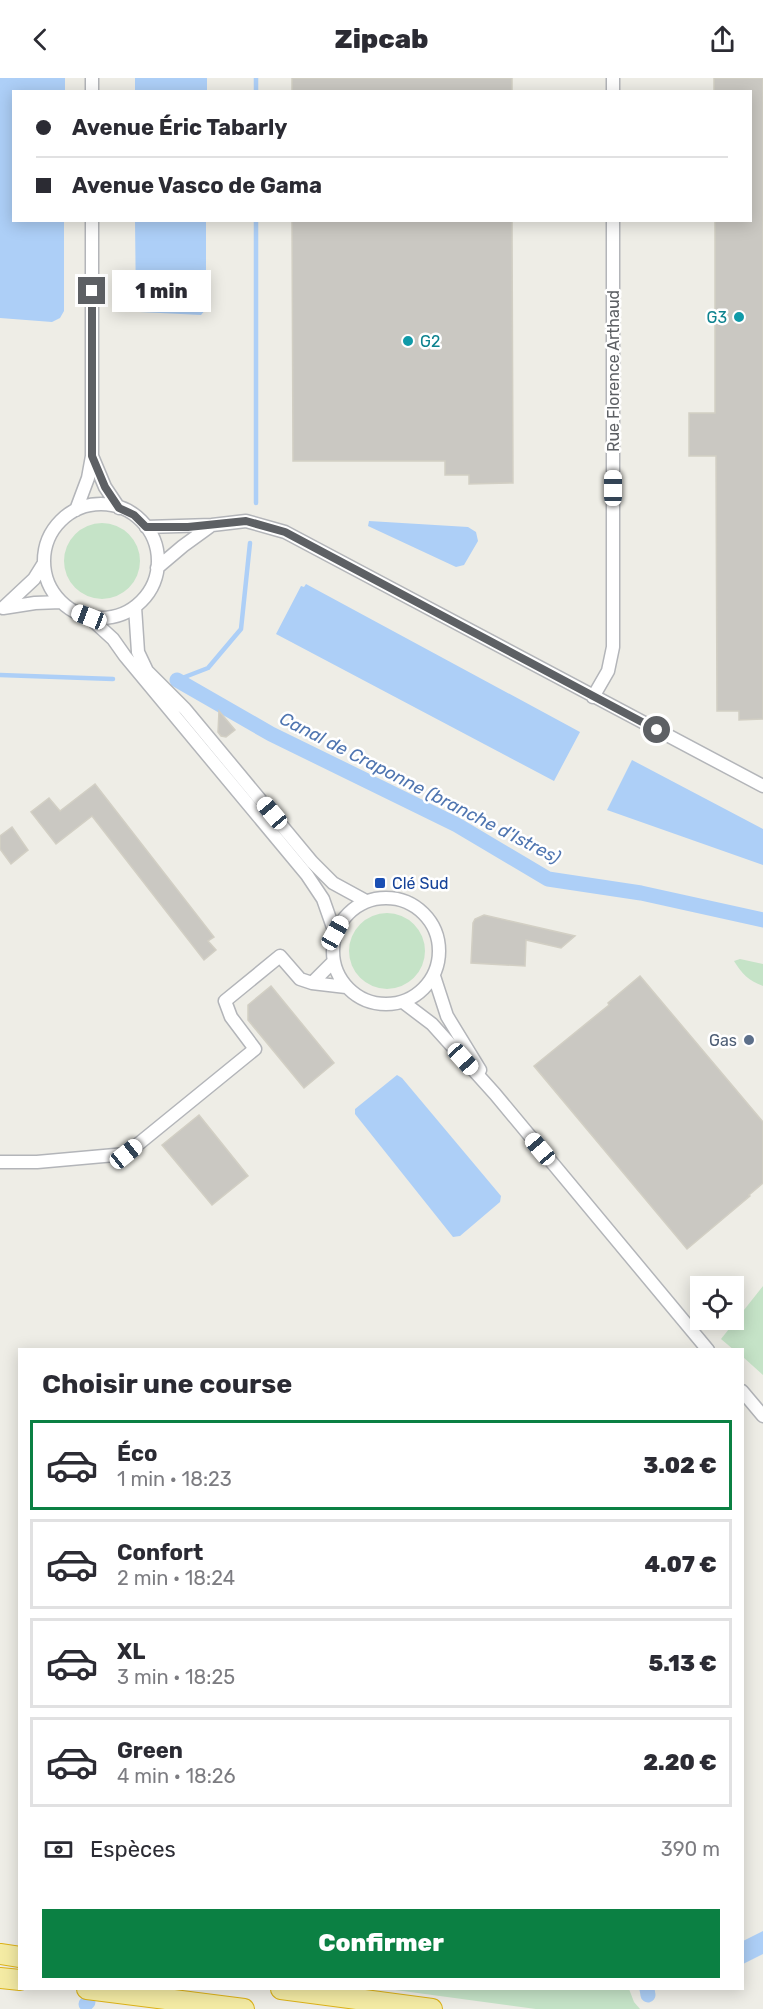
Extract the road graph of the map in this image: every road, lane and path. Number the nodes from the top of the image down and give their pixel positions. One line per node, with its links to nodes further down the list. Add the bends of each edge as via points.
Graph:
1 (92, 222): 3 (street)
2 (613, 222): 14 (street, Rue Florence Arthaud, via 613,647 608,671)
3 (92, 456): 4 (street); 5 (street)
4 (119, 508): 5 (street, via 105,505); 7 (street)
5 (76, 510): 8 (street, via 52,532 45,547)
6 (212, 525): 7 (street); 9 (street); 14 (street, via 246,521 285,532)
7 (146, 527): 9 (street, via 157,553)
8 (44, 563): 10 (street, via 49,584); 12 (street, via 34,579)
9 (157, 568): 11 (street, via 154,583)
10 (61, 602): 12 (street); 13 (street)
11 (135, 607): 13 (street, via 105,618); 16 (street, via 138,652 147,671 185,709 312,862 333,883)
12 (1, 608)
13 (89, 617): 17 (street, via 114,639 307,875 324,899)
14 (593, 697): 15 (street)
15 (763, 786)
16 (366, 901): 17 (street, via 342,920); 19 (street, via 400,899 422,911 440,947)
17 (335, 933): 18 (street)
18 (333, 962): 20 (street); 21 (street)
19 (434, 976): 22 (street, via 425,988); 23 (street, via 447,1016)
20 (312, 983): 21 (street); 24 (street, via 300,979 280,956 225,1001 231,1017 255,1049 126,1154)
21 (346, 987): 22 (street, via 372,1003)
22 (403, 1002): 23 (street, via 432,1024)
23 (495, 1094): 25 (street)
24 (0, 1162)
25 (706, 1348)
26 (744, 1393): 27 (street)
27 (763, 1416)
28 (0, 1954): 29 (highway)
29 (18, 1957)
30 (0, 1978): 31 (highway)
31 (18, 1980)
32 (95, 1990): 34 (highway)
33 (288, 1990): 35 (highway)
34 (244, 2009)
35 (432, 2009)

